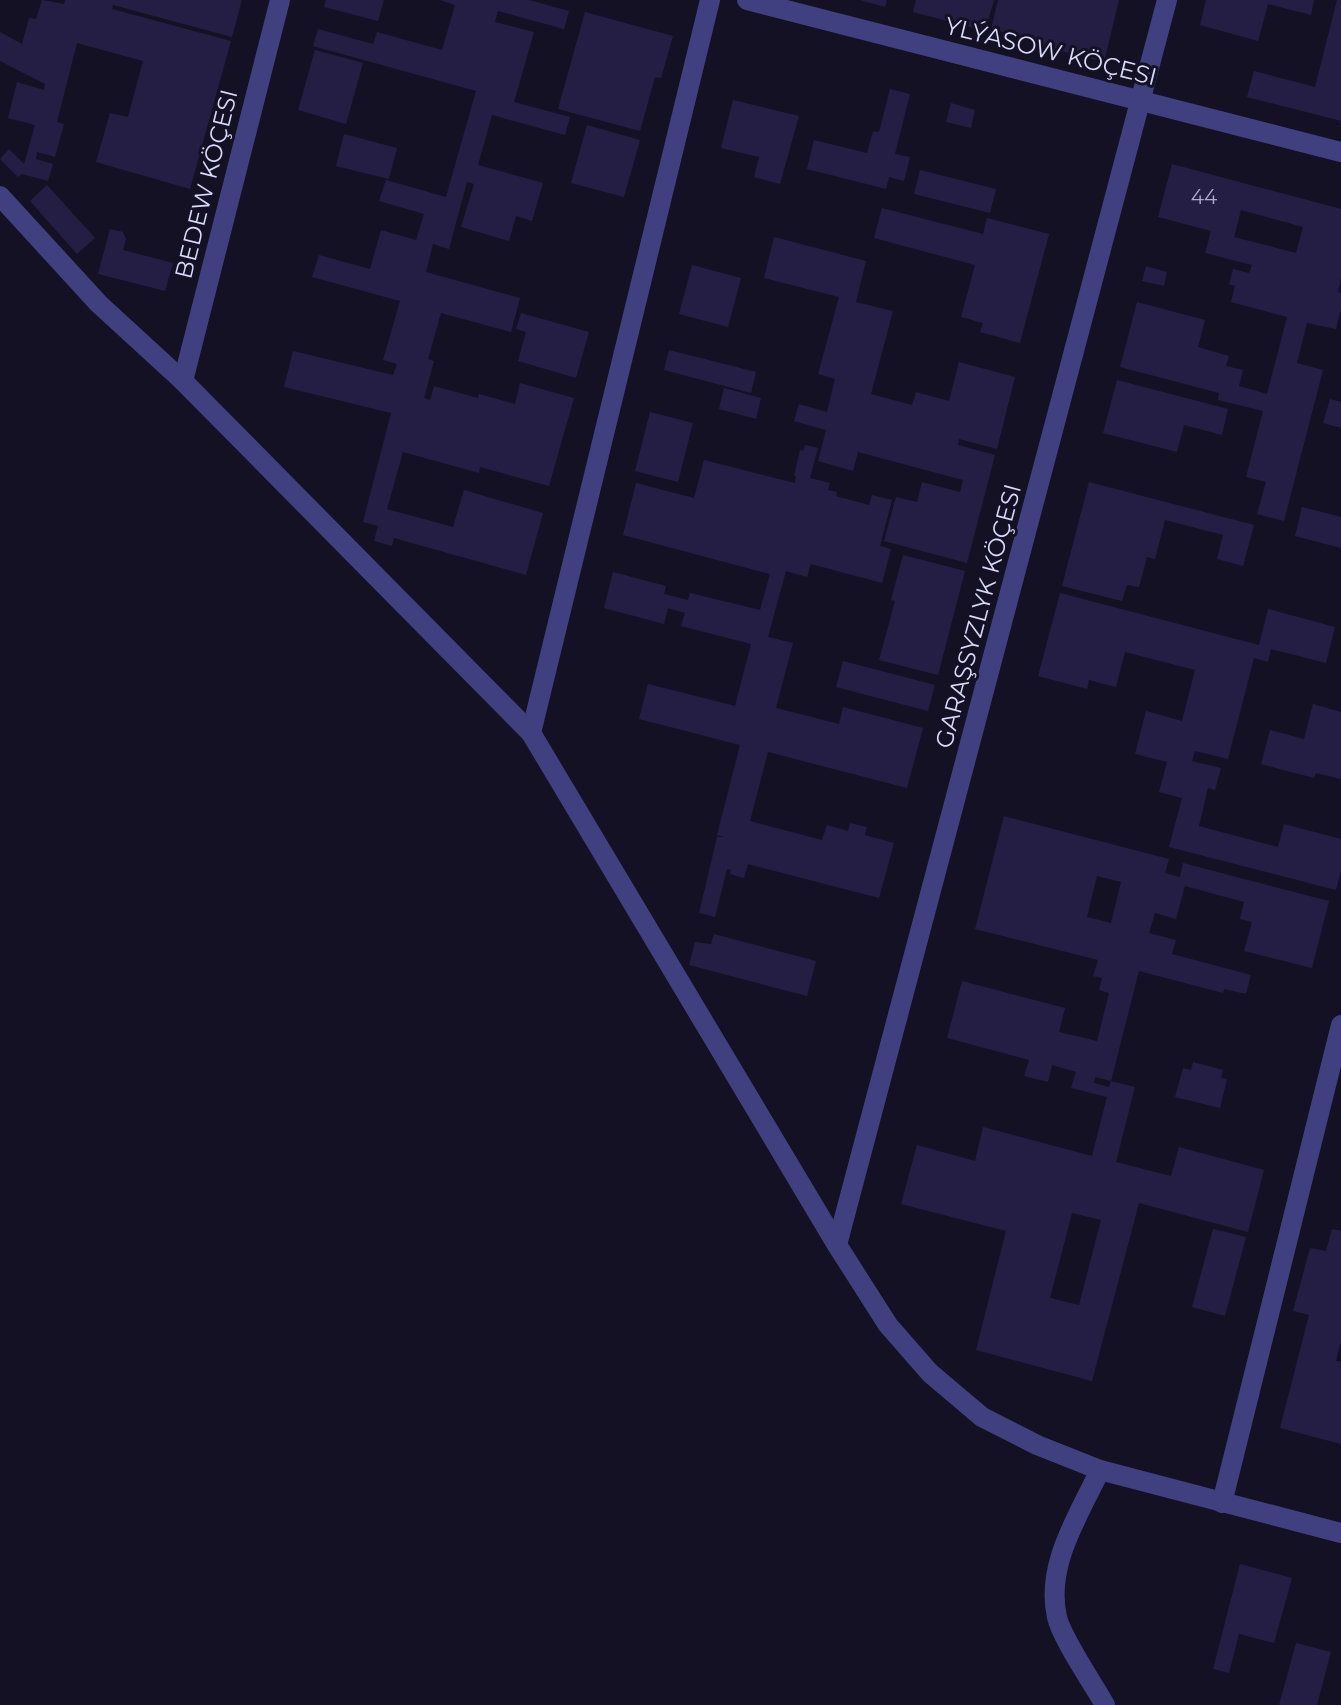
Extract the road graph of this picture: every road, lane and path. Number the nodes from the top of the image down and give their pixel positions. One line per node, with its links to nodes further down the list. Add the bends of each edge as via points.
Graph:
1 (280, 0): 8 (street, BEDEW KÖÇESI)
2 (710, 0): 9 (street)
3 (747, 0): 5 (street, YLÝASOW KÖÇESI)
4 (1167, 0): 5 (street, GARAŞSYZLYK KÖÇESI)
5 (1142, 101): 6 (street, YLÝASOW KÖÇESI); 11 (street, GARAŞSYZLYK KÖÇESI)
6 (1341, 152)
7 (0, 196): 8 (street, via 99,304)
8 (183, 381): 9 (street)
9 (531, 733): 11 (street)
10 (1341, 1025): 13 (street)
11 (837, 1245): 12 (street, via 888,1325 930,1373 982,1417)
12 (1100, 1470): 13 (street); 15 (street, via 1062,1550 1054,1586 1057,1620)
13 (1222, 1503): 14 (street)
14 (1341, 1533)
15 (1105, 1705)

